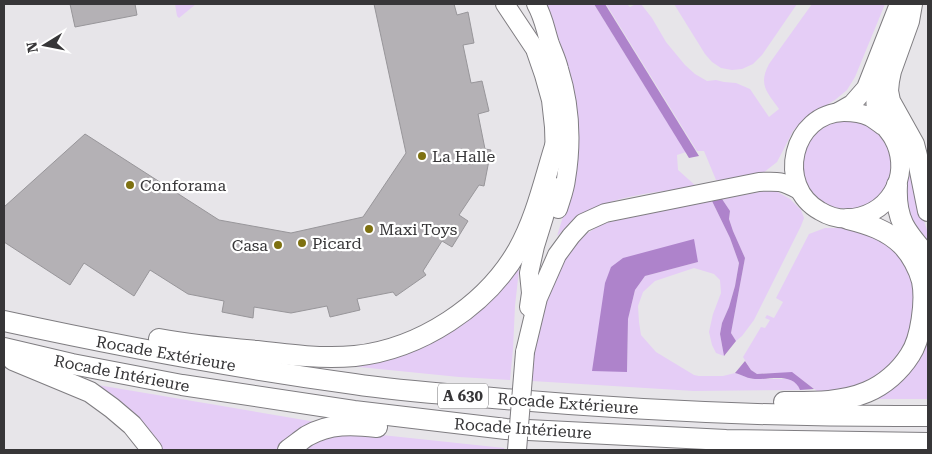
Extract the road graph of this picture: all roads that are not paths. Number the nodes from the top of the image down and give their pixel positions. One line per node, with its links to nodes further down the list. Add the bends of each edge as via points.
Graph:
1 (505, 4): 7 (main road, via 535,49 551,100)
2 (536, 4): 13 (main road, via 560,70 570,127 570,152 566,181)
3 (899, 4): 5 (main road, via 866,88 852,104)
4 (912, 4): 6 (main road, via 876,87 876,112); 10 (highway, via 888,91 890,101 914,144)
5 (838, 112): 6 (main road, via 862,114); 9 (main road, via 822,118 799,141 794,157 794,174)
6 (883, 126): 8 (main road, via 899,153)
7 (555, 146): 13 (main road, via 554,179 529,274); 14 (highway, via 526,235 505,270 483,294 450,321 410,342 382,351 356,356 296,355 187,344 74,323)
8 (897, 185): 11 (main road, via 878,210); 12 (highway, via 897,206 903,226)
9 (800, 190): 11 (main road, via 816,209 836,218); 17 (main road, via 779,181 759,182 605,213 584,224 557,255 543,284)
10 (928, 211)
11 (848, 219): 19 (highway, via 880,228 903,246 922,282 920,330 911,354 897,371 867,392 849,398 800,402 577,394 466,386)
12 (928, 257)
13 (531, 292): 17 (main road)
14 (4, 316)
15 (4, 321): 19 (highway, Rocade Extérieure / A 630, via 186,358)
16 (4, 348): 21 (highway, Rocade Intérieure / A 630, via 182,385 354,411 506,429)
17 (525, 352): 25 (main road, bridge)
18 (4, 356): 23 (highway, via 90,392 132,425)
19 (426, 392): 20 (highway, Rocade Extérieure / A 630, via 558,404 755,414)
20 (928, 416)
21 (726, 440): 22 (highway, Rocade Intérieure / A 630); 24 (highway, via 600,446 352,424 321,430)
22 (928, 443)
23 (152, 450)
24 (288, 450)
25 (517, 450)

